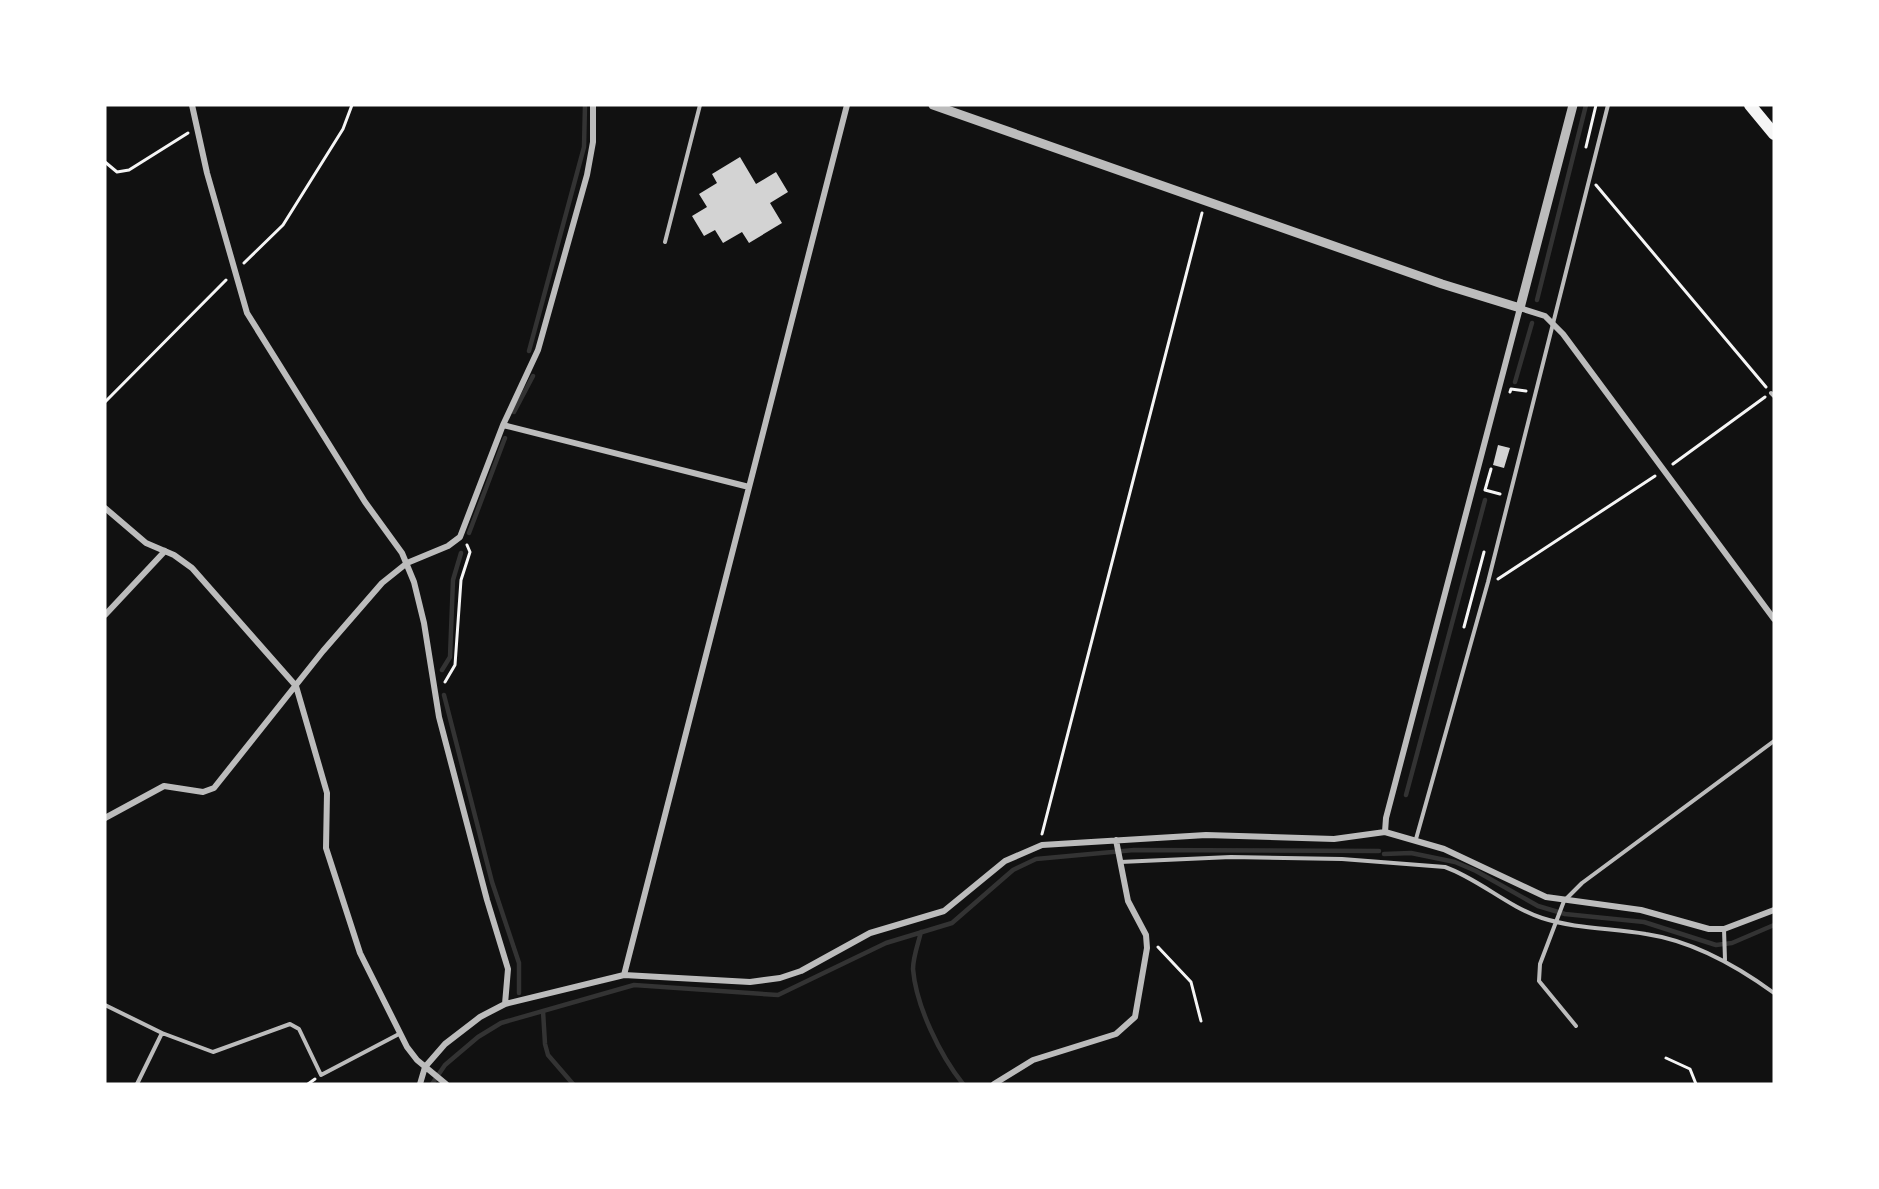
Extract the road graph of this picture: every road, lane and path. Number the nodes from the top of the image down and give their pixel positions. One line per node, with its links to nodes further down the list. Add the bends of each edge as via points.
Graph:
1 (192, 105): 10 (street)
2 (352, 105): 16 (path, via 343,129 283,225)
3 (592, 105): 25 (street, via 593,142 584,186 538,350)
4 (700, 105): 15 (lane)
5 (847, 105): 29 (street)
6 (933, 105): 14 (street)
7 (1573, 105): 17 (street)
8 (1608, 105): 13 (lane)
9 (1750, 105): 11 (main road)
10 (197, 131): 12 (path, via 187,133 129,170 117,172); 16 (street)
11 (1774, 135)
12 (105, 162)
13 (1592, 179): 18 (lane); 21 (path)
14 (1206, 200): 17 (street); 48 (path)
15 (665, 242)
16 (233, 273): 23 (path); 36 (street, via 254,327)
17 (1520, 308): 18 (street, via 1545,316); 45 (street)
18 (1553, 323): 27 (street); 37 (lane)
19 (1529, 381): 20 (path)
20 (1526, 391): 22 (path, via 1511,389); 24 (path)
21 (1773, 394): 27 (path)
22 (1508, 400)
23 (105, 402)
24 (1523, 402)
25 (503, 424): 29 (street); 33 (street)
26 (1491, 468): 30 (path, via 1485,490)
27 (1664, 470): 37 (path, via 1500,579); 39 (street)
28 (1502, 486): 30 (path)
29 (748, 488): 56 (street)
30 (1500, 494): 31 (path)
31 (1497, 505)
32 (105, 508): 35 (street, via 146,543)
33 (460, 537): 36 (street); 41 (path, via 470,552 461,580 455,665 445,682)
34 (1484, 550): 40 (path)
35 (165, 551): 38 (street); 42 (street, via 192,568)
36 (407, 563): 41 (street, via 424,623); 42 (street, via 382,583)
37 (1488, 582): 46 (lane)
38 (105, 615)
39 (1774, 619)
40 (1463, 630)
41 (434, 685): 58 (street, via 439,717 508,969)
42 (296, 686): 44 (street, via 214,788 203,792 164,786); 63 (street, via 327,793 326,848 360,952)
43 (1774, 741): 50 (lane, via 1582,883)
44 (105, 818)
45 (1385, 832): 46 (street); 47 (street, via 1334,839 1206,835)
46 (1416, 839): 50 (street, via 1482,865 1546,897)
47 (1116, 840): 48 (street); 49 (street)
48 (1042, 845): 56 (street, via 1005,861 944,911 870,933 801,971 780,978 750,982)
49 (1120, 862): 52 (lane, via 1231,857 1422,863 1460,872 1540,918); 54 (street, via 1128,902)
50 (1564, 901): 52 (lane); 53 (street, via 1641,910 1709,929)
51 (1774, 910): 53 (street)
52 (1557, 922): 55 (lane, via 1647,934); 61 (lane, via 1538,975)
53 (1724, 929): 55 (lane)
54 (1146, 935): 60 (path, via 1191,982); 69 (street, via 1135,1017 1128,1026 1116,1034 1032,1060)
55 (1725, 960): 57 (lane)
56 (624, 975): 58 (street)
57 (1774, 993)
58 (505, 1004): 65 (street, via 480,1017 445,1044)
59 (105, 1005): 62 (lane)
60 (1201, 1021)
61 (1576, 1026)
62 (162, 1033): 63 (lane, via 213,1052 290,1024 299,1029 321,1075); 67 (lane)
63 (399, 1034): 65 (street)
64 (1666, 1058): 70 (path, via 1690,1069)
65 (427, 1070): 66 (street); 68 (street)
66 (443, 1081)
67 (137, 1084)
68 (420, 1084)
69 (994, 1084)
70 (1696, 1084)

